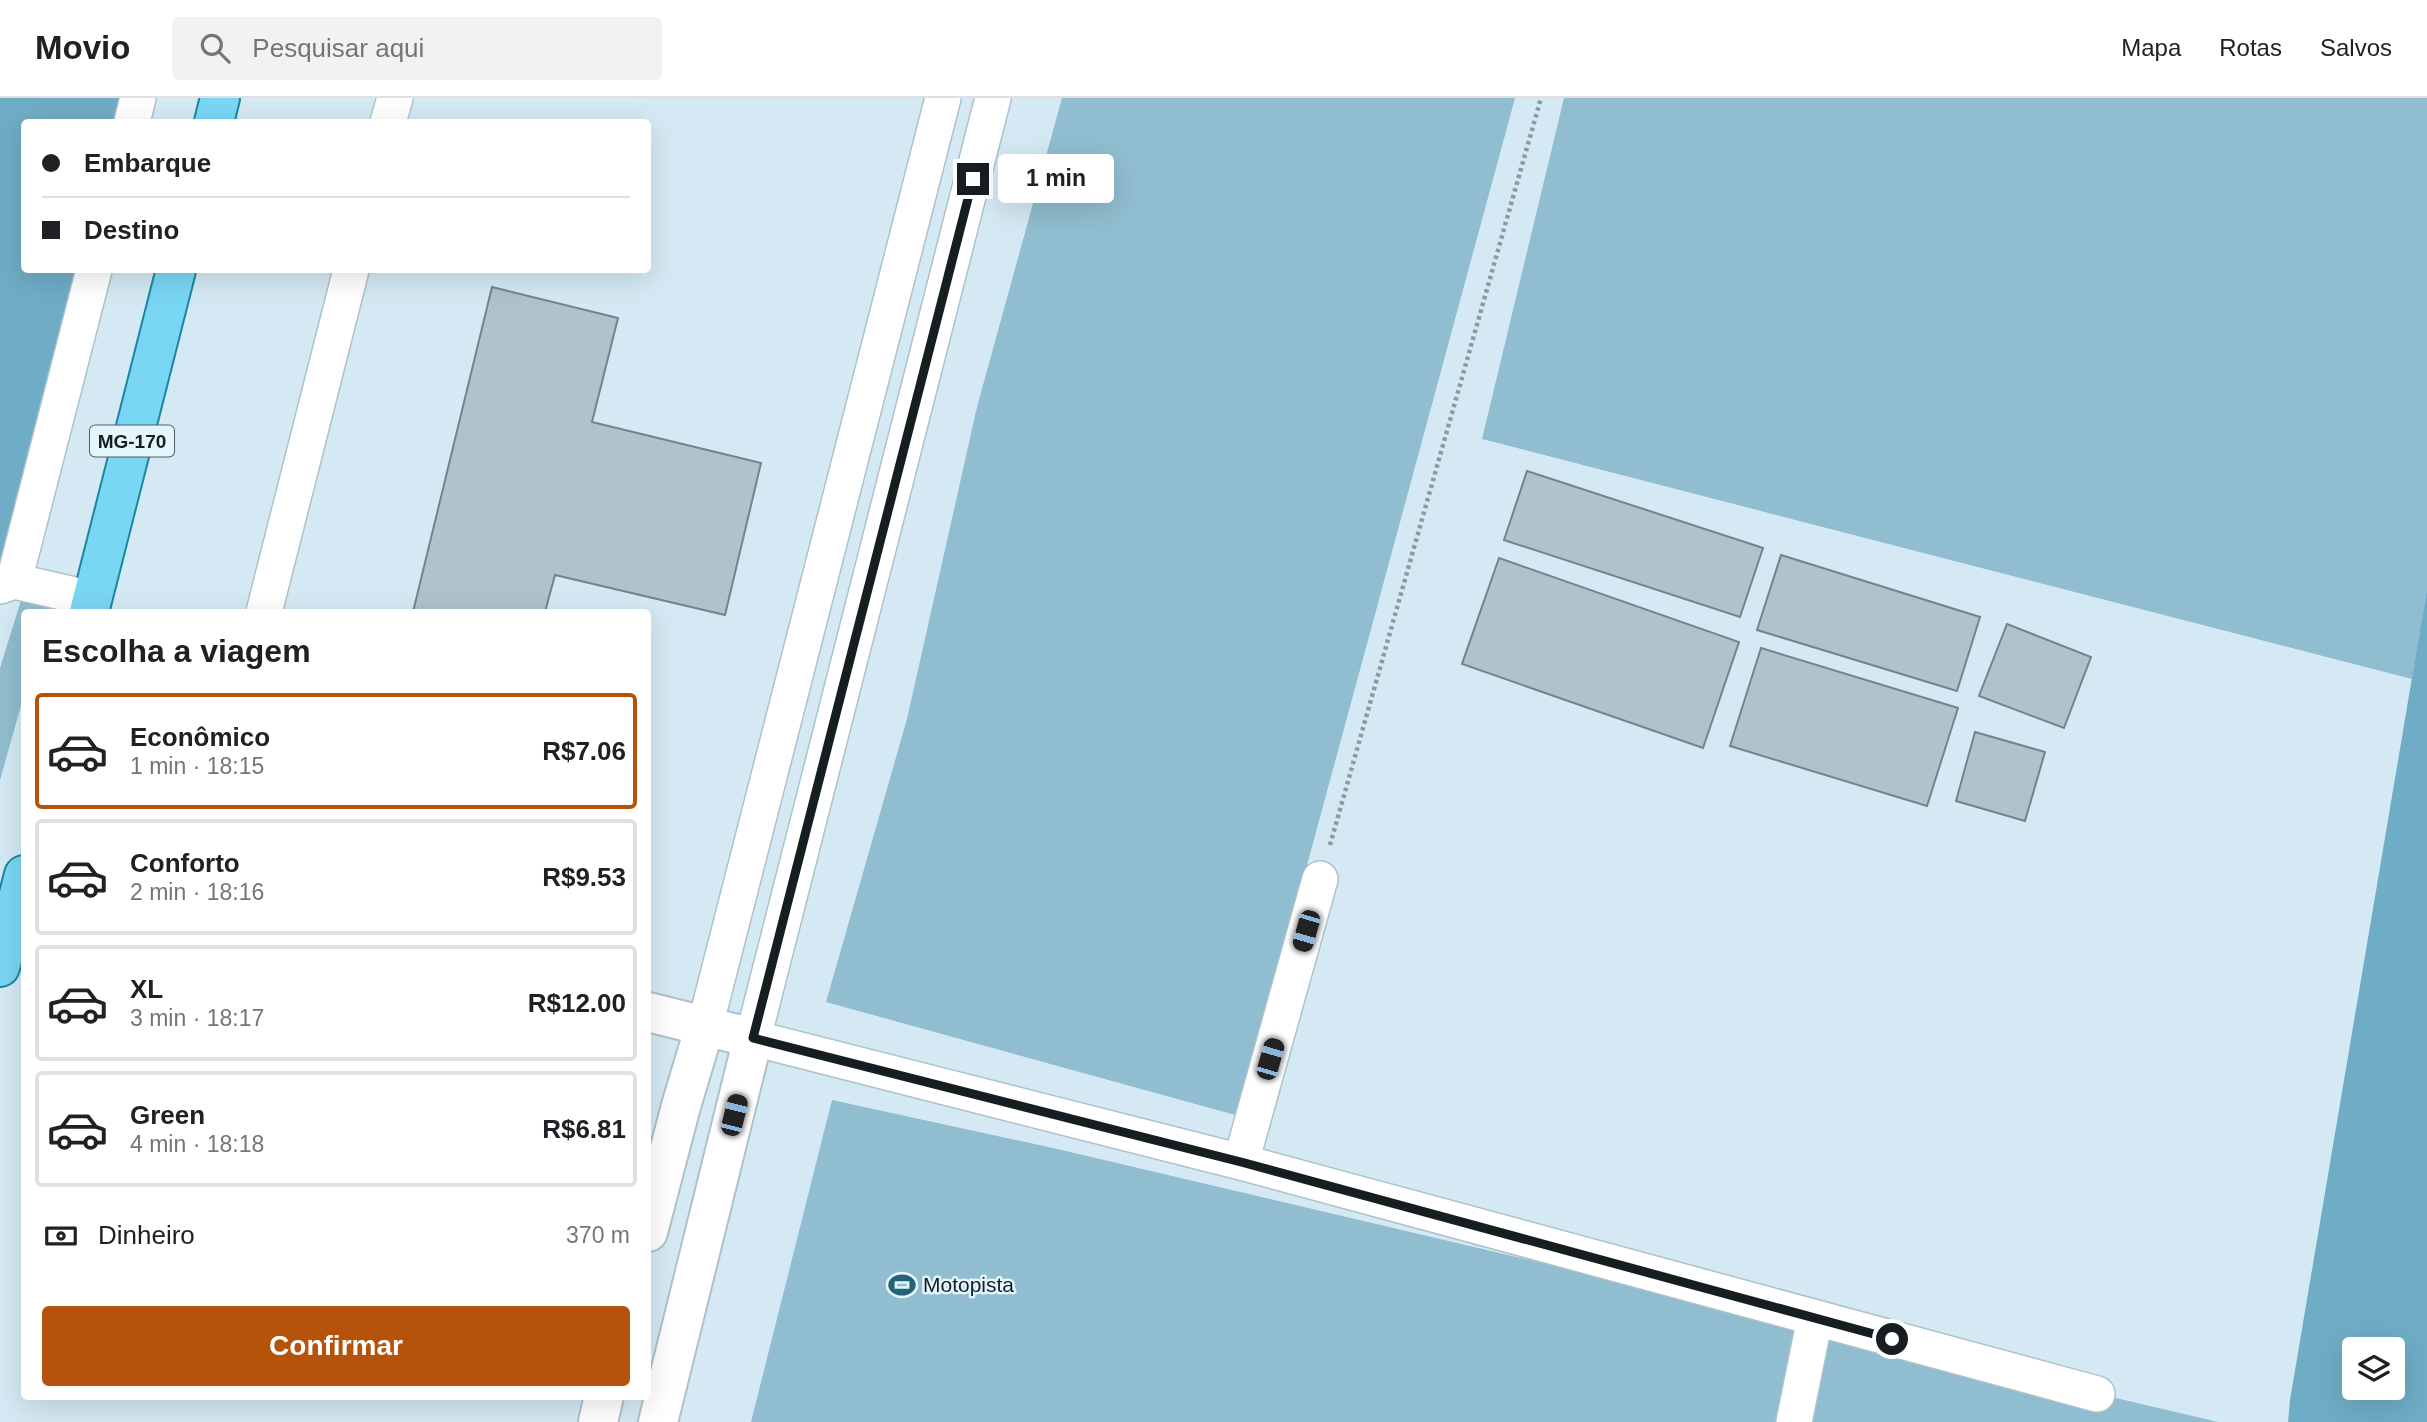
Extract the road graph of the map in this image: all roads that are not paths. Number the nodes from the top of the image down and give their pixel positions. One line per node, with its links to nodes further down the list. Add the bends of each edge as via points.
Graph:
1 (138, 98): 6 (street)
2 (220, 98): 7 (main road)
3 (394, 98): 8 (street)
4 (943, 98): 19 (street)
5 (993, 98): 20 (street)
6 (133, 119)
7 (215, 119)
8 (389, 119)
9 (93, 273): 12 (street)
10 (175, 273): 13 (main road, MG-170)
11 (350, 273): 14 (street)
12 (7, 584): 13 (street)
13 (90, 606)
14 (265, 609)
15 (1320, 880): 21 (street)
16 (21, 886): 17 (main road)
17 (0, 967)
18 (651, 1013): 19 (street)
19 (705, 1026): 20 (street); 22 (street)
20 (753, 1038): 21 (street); 27 (street)
21 (1241, 1162): 23 (street)
22 (651, 1221)
23 (1815, 1318): 24 (street); 28 (street)
24 (2097, 1395)
25 (603, 1400): 26 (street)
26 (598, 1422)
27 (658, 1422)
28 (1794, 1422)

